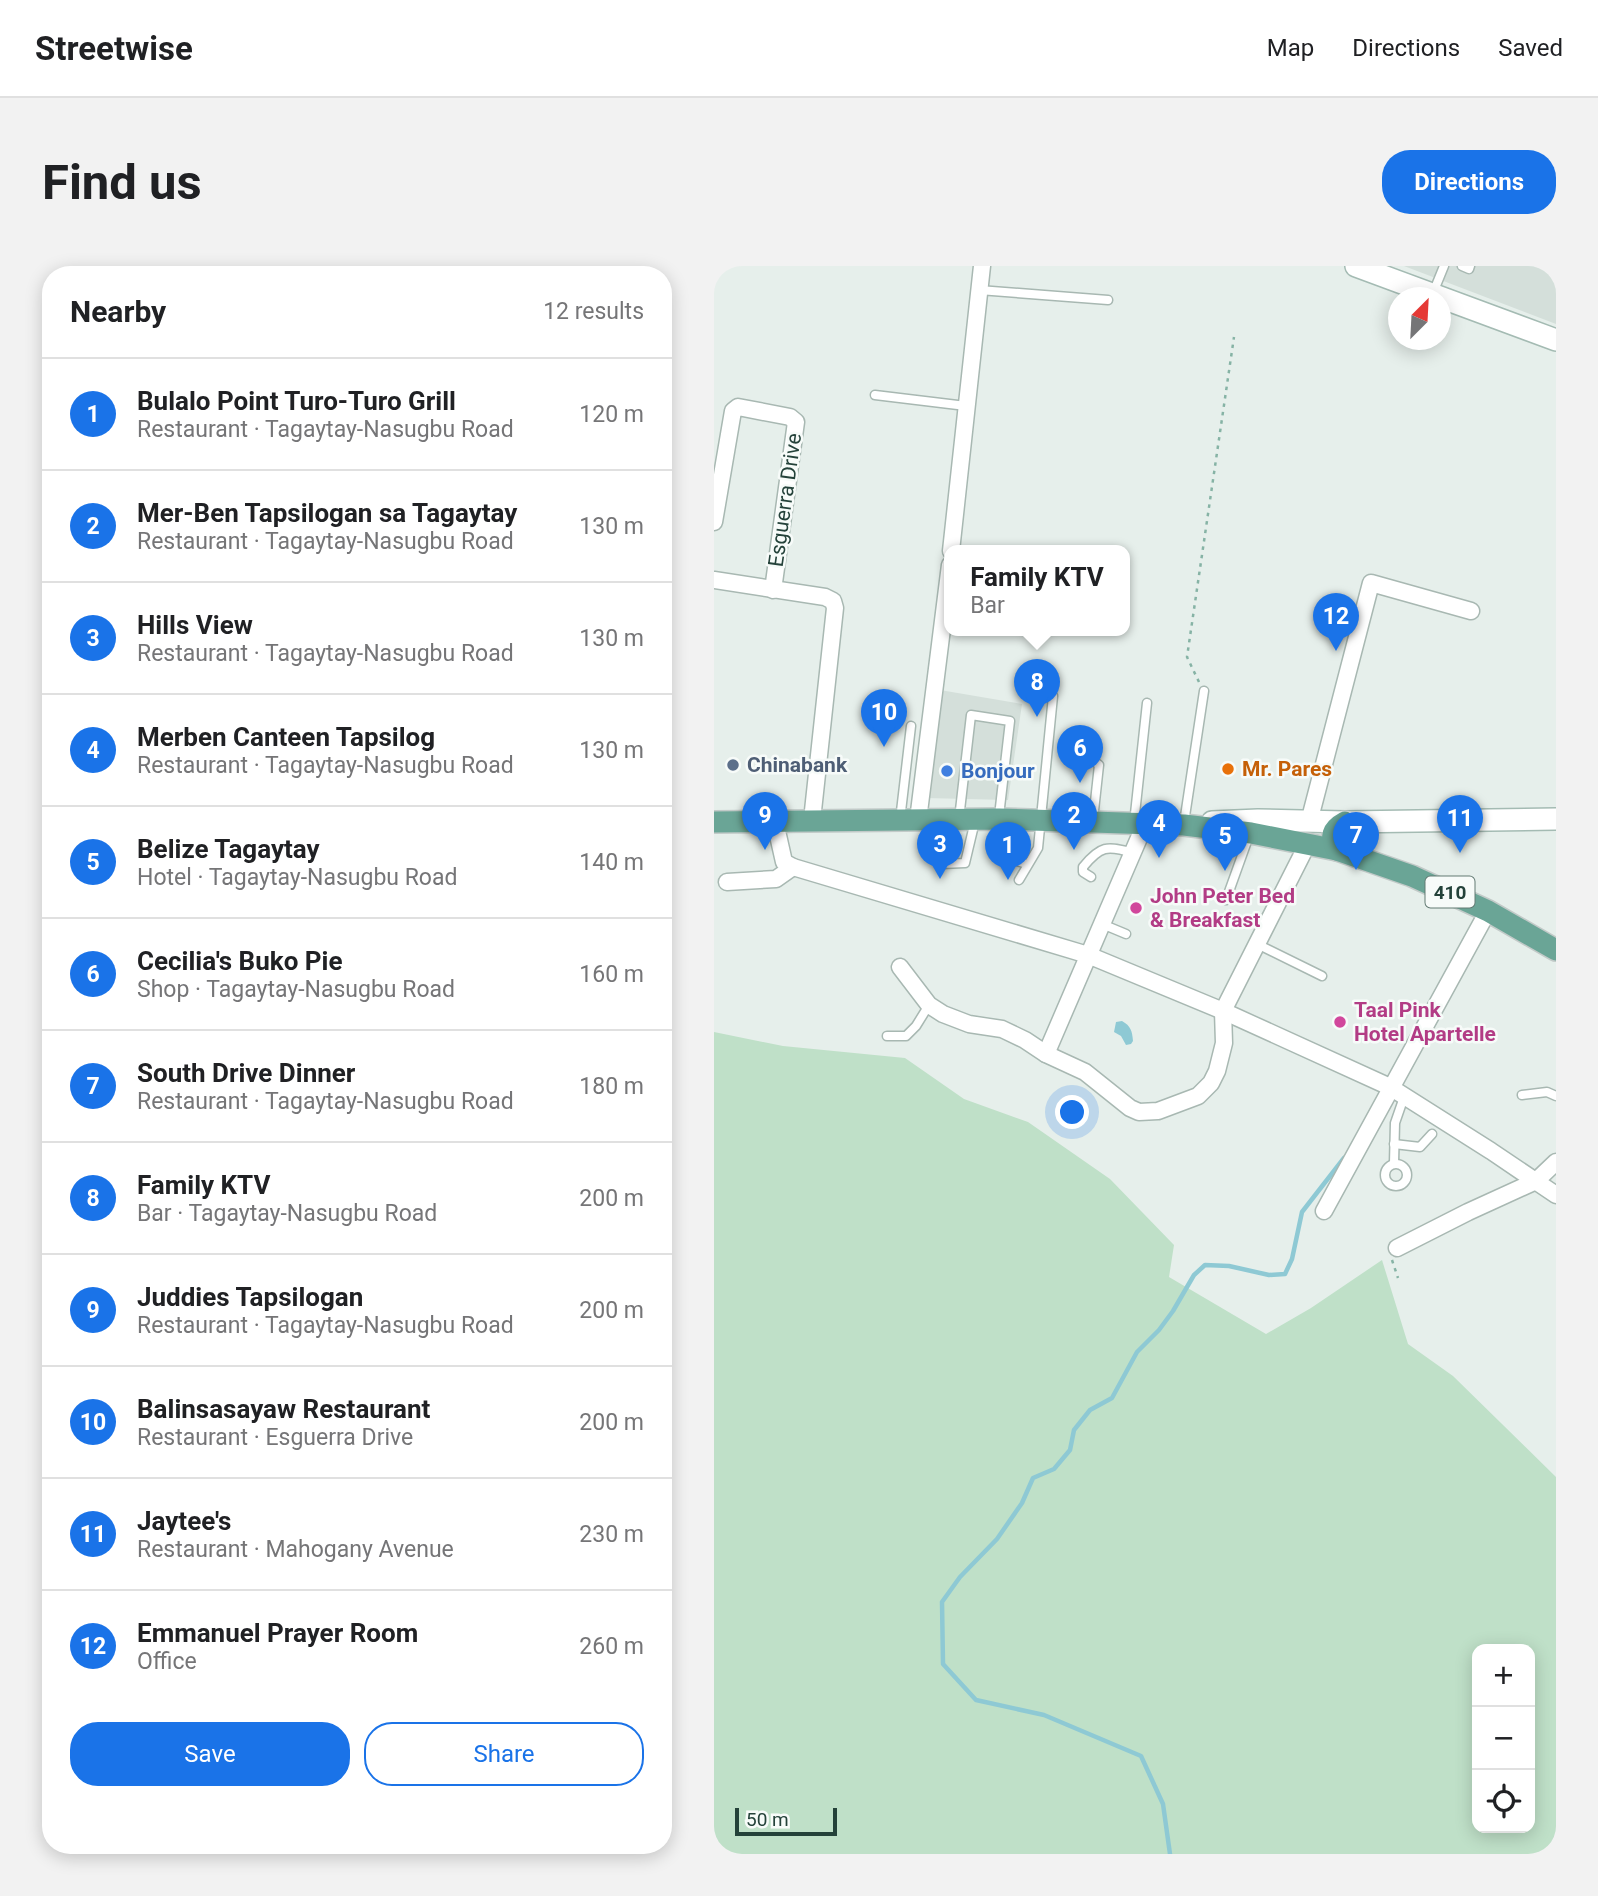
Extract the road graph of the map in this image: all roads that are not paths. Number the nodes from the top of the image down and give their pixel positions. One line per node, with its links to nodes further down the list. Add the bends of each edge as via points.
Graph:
1 (982, 266): 8 (street)
2 (1356, 266): 6 (main road)
3 (1444, 266): 7 (lane)
4 (1462, 266): 5 (lane)
5 (1470, 266)
6 (1414, 287)
7 (1436, 287)
8 (979, 290): 9 (lane); 13 (street)
9 (1108, 300)
10 (1451, 301): 11 (main road)
11 (1556, 340)
12 (875, 395): 13 (lane)
13 (966, 406): 15 (street)
14 (714, 522): 17 (street, Esguerra Drive, via 733,411 738,407 790,417 796,422)
15 (952, 545)
16 (714, 580): 17 (street, Esguerra Drive)
17 (773, 590): 28 (street, Esguerra Drive, via 825,597 835,608)
18 (944, 602): 29 (street)
19 (1471, 611): 38 (street, via 1371,583)
20 (1204, 691): 36 (lane)
21 (1054, 696): 30 (lane)
22 (1147, 703): 35 (lane)
23 (911, 726): 29 (lane)
24 (1084, 754): 33 (lane, via 1099,765)
25 (967, 819): 26 (main road, 410); 26 (lane, via 971,715 1010,721); 29 (main road, 410); 42 (lane, via 964,863)
26 (999, 819): 30 (main road, 410)
27 (1556, 819): 34 (main road)
28 (812, 820): 29 (main road, 410); 31 (main road, 410)
29 (909, 820)
30 (1040, 820): 33 (main road, 410); 43 (lane, via 1038,848)
31 (775, 821): 32 (main road, 410); 44 (street, via 784,862)
32 (714, 822)
33 (1093, 822): 35 (main road, 410)
34 (1345, 822): 38 (main road); 39 (main road, via 1332,837)
35 (1140, 824): 36 (main road, 410); 40 (street)
36 (1184, 825): 37 (main road, 410); 38 (main road, via 1216,821)
37 (1251, 832): 38 (main road, 410); 48 (lane)
38 (1308, 832): 39 (main road, 410); 52 (street)
39 (1337, 850): 49 (main road, 410, via 1412,876)
40 (1133, 853): 45 (lane, via 1114,847 1101,849 1083,867); 50 (street)
41 (1007, 858): 43 (lane)
42 (941, 864)
43 (1027, 864): 46 (lane)
44 (793, 867): 47 (street, via 776,879); 54 (street)
45 (1091, 877)
46 (1019, 880)
47 (727, 882)
48 (1226, 900)
49 (1488, 911): 53 (main road, 410); 61 (street)
50 (1102, 923): 51 (lane); 54 (street)
51 (1126, 934)
52 (1257, 944): 56 (lane); 58 (street)
53 (1556, 950)
54 (1088, 955): 58 (street); 60 (street)
55 (900, 967): 57 (street)
56 (1322, 976)
57 (929, 1004): 59 (lane, via 906,1036); 60 (street, via 969,1024 1002,1029)
58 (1223, 1011): 60 (street, via 1224,1043 1211,1083 1198,1096 1158,1111 1130,1108 1085,1072); 61 (street)
59 (887, 1036)
60 (1046, 1054)
61 (1397, 1092): 65 (lane); 68 (street); 70 (street)
62 (1522, 1095): 63 (lane, via 1547,1092)
63 (1556, 1096)
64 (1432, 1134): 65 (lane, via 1420,1147)
65 (1394, 1144): 67 (lane)
66 (1556, 1162): 68 (street)
67 (1394, 1163)
68 (1535, 1181): 69 (street); 71 (street)
69 (1556, 1195)
70 (1324, 1211)
71 (1397, 1248)

